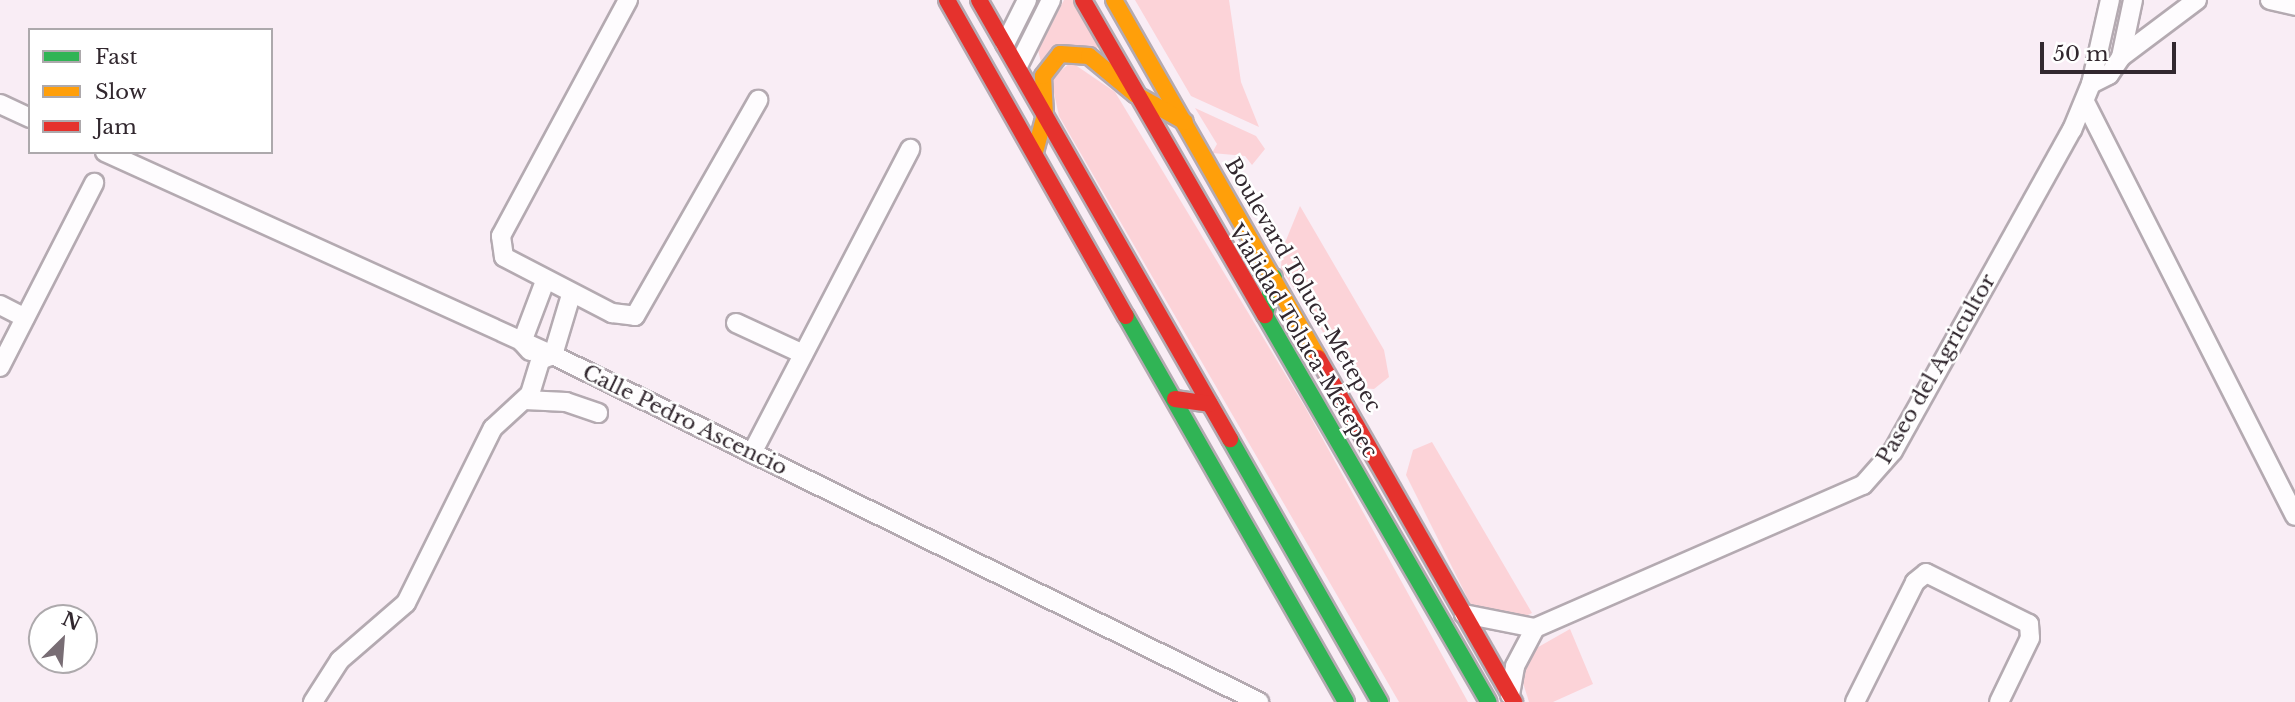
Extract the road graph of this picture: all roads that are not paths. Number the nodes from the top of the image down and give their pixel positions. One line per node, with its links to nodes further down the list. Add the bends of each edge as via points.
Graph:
1 (628, 0): 32 (street, via 498,245 504,257)
2 (947, 0): 27 (main road)
3 (979, 0): 13 (main road)
4 (1027, 0): 13 (street)
5 (1051, 0): 16 (street)
6 (1083, 0): 18 (main road, Vialidad Toluca-Metepec)
7 (1114, 0): 24 (main road, Boulevard Toluca-Metepec)
8 (2110, 0): 17 (street, Paseo del Agricultor)
9 (2133, 0): 14 (street)
10 (2197, 0): 14 (street)
11 (2270, 0): 12 (street)
12 (2295, 5)
13 (1005, 44): 16 (main road)
14 (2121, 57): 17 (street, via 2109,75)
15 (1104, 65): 18 (main road); 22 (main road, via 1089,56 1060,54 1044,76); 29 (main road, via 1148,139)
16 (1018, 66): 22 (main road)
17 (2091, 84): 20 (street, Paseo del Agricultor)
18 (1135, 94): 24 (main road); 29 (main road, Vialidad Toluca-Metepec)
19 (758, 100): 33 (street, via 643,309 625,317)
20 (2085, 102): 48 (street); 50 (street, Paseo del Agricultor, via 1893,451 1863,485)
21 (0, 104): 23 (street)
22 (1045, 115): 27 (main road); 28 (main road)
23 (28, 117)
24 (1185, 122): 31 (main road, Boulevard Toluca-Metepec)
25 (910, 149): 39 (street)
26 (109, 154): 38 (street, Calle Pedro Ascencio)
27 (1037, 154): 28 (main road); 42 (main road)
28 (1070, 155): 44 (main road)
29 (1184, 182): 35 (main road, Vialidad Toluca-Metepec)
30 (94, 183): 36 (street)
31 (1274, 277): 35 (main road); 49 (main road, Boulevard Toluca-Metepec)
32 (545, 281): 33 (street); 38 (street)
33 (571, 295): 40 (street)
34 (0, 305): 36 (street)
35 (1265, 315): 56 (main road, Vialidad Toluca-Metepec)
36 (25, 318): 41 (street)
37 (736, 323): 39 (street)
38 (522, 342): 40 (street, Calle Pedro Ascencio)
39 (803, 354): 47 (street)
40 (546, 358): 43 (street); 47 (street, Calle Pedro Ascencio)
41 (0, 365)
42 (1175, 399): 44 (main road); 46 (main road)
43 (525, 400): 45 (street, via 566,402); 52 (street, via 493,428 406,603 340,660)
44 (1211, 407): 46 (main road); 55 (main road)
45 (598, 413)
46 (1191, 425): 54 (main road)
47 (752, 453): 53 (street, Calle Pedro Ascencio)
48 (2295, 516)
49 (1464, 614): 50 (street); 51 (main road, Boulevard Toluca-Metepec)
50 (1535, 628): 51 (street, via 1515,666)
51 (1512, 699)
52 (313, 702)
53 (1259, 702)
54 (1346, 702)
55 (1380, 702)
56 (1488, 702)
57 (1855, 702): 58 (street, via 1915,582 1926,573 2029,624 2030,638)
58 (1999, 702)

